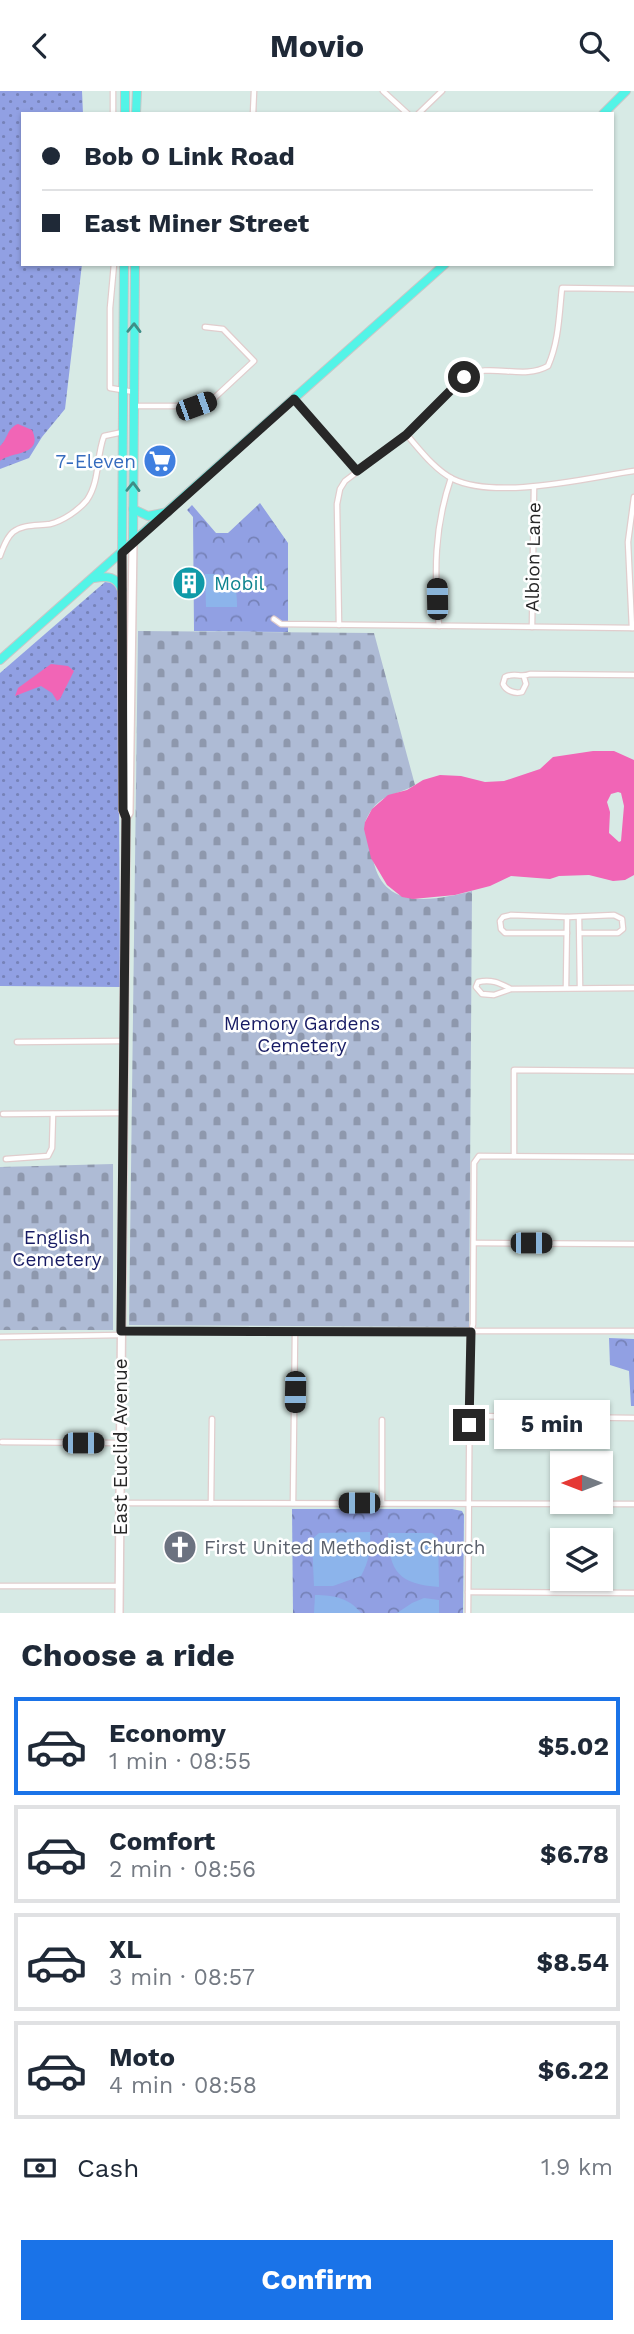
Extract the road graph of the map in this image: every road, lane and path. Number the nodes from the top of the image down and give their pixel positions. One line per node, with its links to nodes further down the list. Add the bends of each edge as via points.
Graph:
1 (113, 91): 8 (street)
2 (125, 91): 9 (main road)
3 (136, 91): 10 (main road)
4 (254, 91): 11 (street)
5 (383, 91): 12 (street)
6 (442, 91): 13 (street)
7 (626, 91): 14 (main road)
8 (113, 112)
9 (125, 112)
10 (136, 112)
11 (253, 112)
12 (406, 112)
13 (420, 112)
14 (605, 112)
15 (114, 266): 21 (street, via 110,388)
16 (124, 266): 21 (main road)
17 (135, 266): 22 (main road, one-way to 17)
18 (443, 266): 23 (main road)
19 (634, 289): 26 (street, via 562,288 558,334 548,366 531,372 474,371)
20 (205, 327): 24 (street, via 223,329 254,361 211,401 196,406)
21 (124, 391): 22 (street); 25 (main road)
22 (134, 391): 24 (main road)
23 (294, 399): 27 (street); 33 (main road)
24 (134, 406): 32 (main road, one-way to 24)
25 (124, 432): 35 (main road); 36 (street, via 104,436 95,485 87,500 54,523 13,533)
26 (406, 435): 27 (street); 29 (street)
27 (357, 471): 40 (street, via 340,489 337,504)
28 (634, 471): 30 (street)
29 (451, 478): 30 (street, via 480,486); 41 (street, via 438,529)
30 (534, 487): 42 (street, Albion Lane)
31 (634, 497): 43 (street, via 628,542)
32 (133, 509): 33 (main road, via 148,516); 34 (main road)
33 (168, 512): 34 (main road)
34 (133, 543): 35 (main road); 47 (main road, East Euclid Avenue)
35 (122, 553): 37 (main road); 38 (main road, East Euclid Avenue)
36 (0, 556)
37 (94, 578): 38 (main road, via 110,577); 44 (main road)
38 (122, 590): 47 (main road, East Euclid Avenue)
39 (274, 619): 40 (street, via 281,624)
40 (340, 625): 41 (street)
41 (439, 626): 42 (street)
42 (532, 627): 43 (street)
43 (633, 628)
44 (0, 660)
45 (634, 675): 46 (street)
46 (524, 677): 46 (street, via 525,688 519,693 503,684 508,675)
47 (126, 818): 56 (main road, East Euclid Avenue)
48 (567, 917): 49 (street); 50 (street); 50 (street, via 510,915 500,921 505,933)
49 (579, 917): 51 (street); 51 (street, via 614,915 624,924 618,933)
50 (567, 933): 52 (street)
51 (580, 933): 53 (street)
52 (566, 987): 53 (street); 55 (street)
53 (580, 987): 54 (street)
54 (634, 988)
55 (511, 989): 55 (street, via 495,995 482,994 476,987 486,980)
56 (124, 1041): 57 (street); 59 (main road, East Euclid Avenue)
57 (17, 1042)
58 (634, 1070): 62 (street, via 514,1070)
59 (123, 1113): 61 (street); 69 (main road, East Euclid Avenue)
60 (3, 1114): 61 (street)
61 (53, 1114): 64 (street, via 48,1156)
62 (514, 1156): 63 (street); 65 (street, via 479,1156 474,1163)
63 (634, 1157)
64 (6, 1159)
65 (474, 1243): 66 (street); 68 (street)
66 (634, 1244)
67 (634, 1331): 68 (street)
68 (471, 1332): 70 (street); 72 (street)
69 (121, 1333): 70 (street); 71 (street); 77 (main road, East Euclid Avenue)
70 (295, 1333): 80 (street)
71 (0, 1336)
72 (469, 1416): 73 (street); 82 (street)
73 (634, 1418)
74 (212, 1419): 79 (street)
75 (382, 1420): 81 (street)
76 (2, 1442): 77 (street)
77 (120, 1443): 78 (main road, East Euclid Avenue)
78 (120, 1503): 79 (street); 85 (main road, East Euclid Avenue)
79 (211, 1503): 80 (street)
80 (293, 1503): 81 (street)
81 (382, 1503): 82 (street)
82 (468, 1504): 83 (street); 86 (street)
83 (634, 1504)
84 (0, 1586): 85 (street)
85 (119, 1586): 88 (main road, East Euclid Avenue)
86 (468, 1592): 87 (street); 89 (street)
87 (634, 1593)
88 (119, 1613)
89 (468, 1613)

